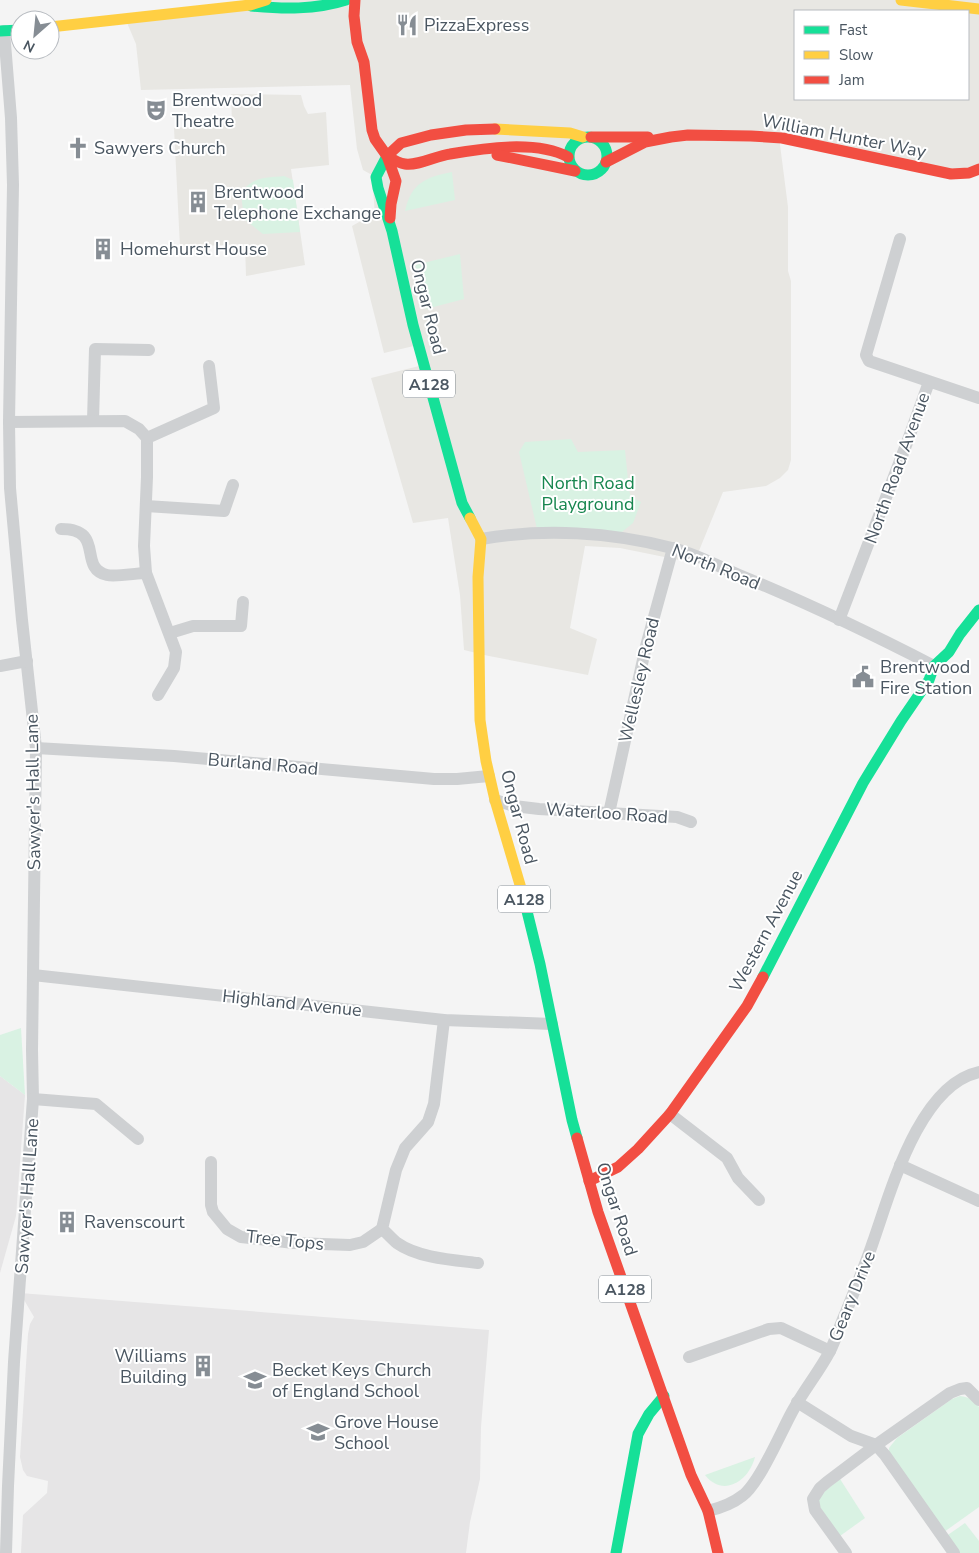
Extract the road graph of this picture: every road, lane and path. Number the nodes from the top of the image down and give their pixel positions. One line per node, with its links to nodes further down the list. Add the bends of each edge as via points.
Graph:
1 (266, 0): 5 (main road)
2 (346, 0): 5 (main road, via 335,4 275,9)
3 (356, 0): 7 (main road, Ongar Road); 11 (main road, Ongar Road, via 357,42)
4 (901, 0): 6 (main road)
5 (250, 5): 8 (main road)
6 (979, 9)
7 (366, 13)
8 (60, 26)
9 (2, 31): 27 (street, Sawyer's Hall Lane, via 13,185)
10 (369, 40): 11 (main road, Ongar Road)
11 (364, 62): 15 (main road, Ongar Road, via 372,130)
12 (587, 137): 13 (main road, William Hunter Way); 15 (main road, William Hunter Way, via 542,131 466,130 401,143); 16 (main road, via 574,141); 17 (main road, via 597,138 605,146)
13 (671, 137): 17 (main road, William Hunter Way, via 645,142); 18 (main road, William Hunter Way, via 782,138 952,174)
14 (469, 151): 15 (main road, via 407,165); 16 (main road, via 546,148); 19 (main road)
15 (387, 156): 20 (main road, Ongar Road, via 396,181); 20 (main road, Ongar Road, via 376,178)
16 (568, 157): 19 (main road)
17 (606, 162): 19 (main road, via 592,175)
18 (979, 169)
19 (575, 171)
20 (390, 224): 33 (main road, Ongar Road / A128, via 413,325 462,503)
21 (900, 239): 24 (street, North Road Avenue, via 866,355 869,361)
22 (149, 350): 26 (street, via 95,349)
23 (209, 366): 28 (street, via 214,408)
24 (928, 382): 25 (street); 38 (street, North Road Avenue)
25 (979, 398)
26 (93, 421): 27 (street); 28 (street, via 125,421)
27 (9, 422): 30 (street, Sawyer's Hall Lane)
28 (147, 438): 31 (street)
29 (233, 485): 31 (street, via 224,511)
30 (5, 488): 40 (street, Sawyer's Hall Lane)
31 (146, 506): 35 (street)
32 (61, 529): 35 (street, via 70,529 88,541 92,564 100,572 108,576)
33 (481, 539): 34 (street, North Road, via 568,533 617,536); 45 (main road, Ongar Road / A128, via 478,577 479,700)
34 (673, 548): 38 (street, North Road); 47 (street, Wellesley Road, via 646,646)
35 (146, 573): 39 (street)
36 (243, 602): 39 (street, via 241,626 193,626)
37 (979, 610): 42 (main road, Western Avenue, via 949,652)
38 (839, 620): 42 (street, North Road)
39 (170, 633): 43 (street, via 176,652 174,668)
40 (27, 661): 41 (street); 44 (street, Sawyer's Hall Lane)
41 (0, 666)
42 (934, 666): 54 (main road, Western Avenue, via 929,680 863,783 756,991)
43 (158, 695)
44 (36, 748): 45 (street, Burland Road, via 174,756 434,779); 49 (street, Sawyer's Hall Lane)
45 (489, 776): 46 (main road, Ongar Road / A128)
46 (495, 800): 47 (street, Waterloo Road, via 539,809); 51 (main road, Ongar Road / A128, via 526,908)
47 (609, 813): 48 (street, Waterloo Road, via 677,817)
48 (691, 822)
49 (33, 975): 50 (street, Highland Avenue); 53 (street, Sawyer's Hall Lane)
50 (444, 1020): 51 (street, Highland Avenue); 61 (street, via 434,1104 428,1122 404,1148)
51 (552, 1024): 58 (main road, Ongar Road / A128, via 572,1120)
52 (979, 1072): 57 (street, Geary Drive, via 954,1084 935,1101)
53 (33, 1099): 55 (street, via 96,1104); 70 (street, Sawyer's Hall Lane, via 14,1362)
54 (670, 1114): 58 (main road, Western Avenue, via 626,1160); 59 (street, via 728,1158 738,1178)
55 (138, 1139)
56 (211, 1162): 61 (street, Tree Tops, via 213,1212 226,1229 241,1237 350,1245 363,1242)
57 (900, 1165): 60 (street); 63 (street, Geary Drive, via 868,1257)
58 (589, 1181): 65 (main road, Ongar Road / A128)
59 (759, 1200)
60 (979, 1201)
61 (382, 1229): 62 (street, via 409,1249 436,1258)
62 (478, 1263)
63 (830, 1350): 64 (street, via 781,1328 769,1329); 67 (street, Geary Drive)
64 (689, 1357)
65 (664, 1396): 69 (main road, Ongar Road / A128, via 691,1475); 71 (main road, via 643,1421 638,1434)
66 (979, 1400): 68 (street, via 967,1388 950,1393)
67 (797, 1402): 68 (street, via 851,1436); 69 (street, Geary Drive, via 750,1488 729,1504)
68 (876, 1445): 73 (street, via 820,1488 813,1499 815,1510); 74 (street)
69 (708, 1511): 72 (main road, Ongar Road / A128)
70 (6, 1553)
71 (616, 1553)
72 (718, 1553)
73 (846, 1553)
74 (954, 1553)

